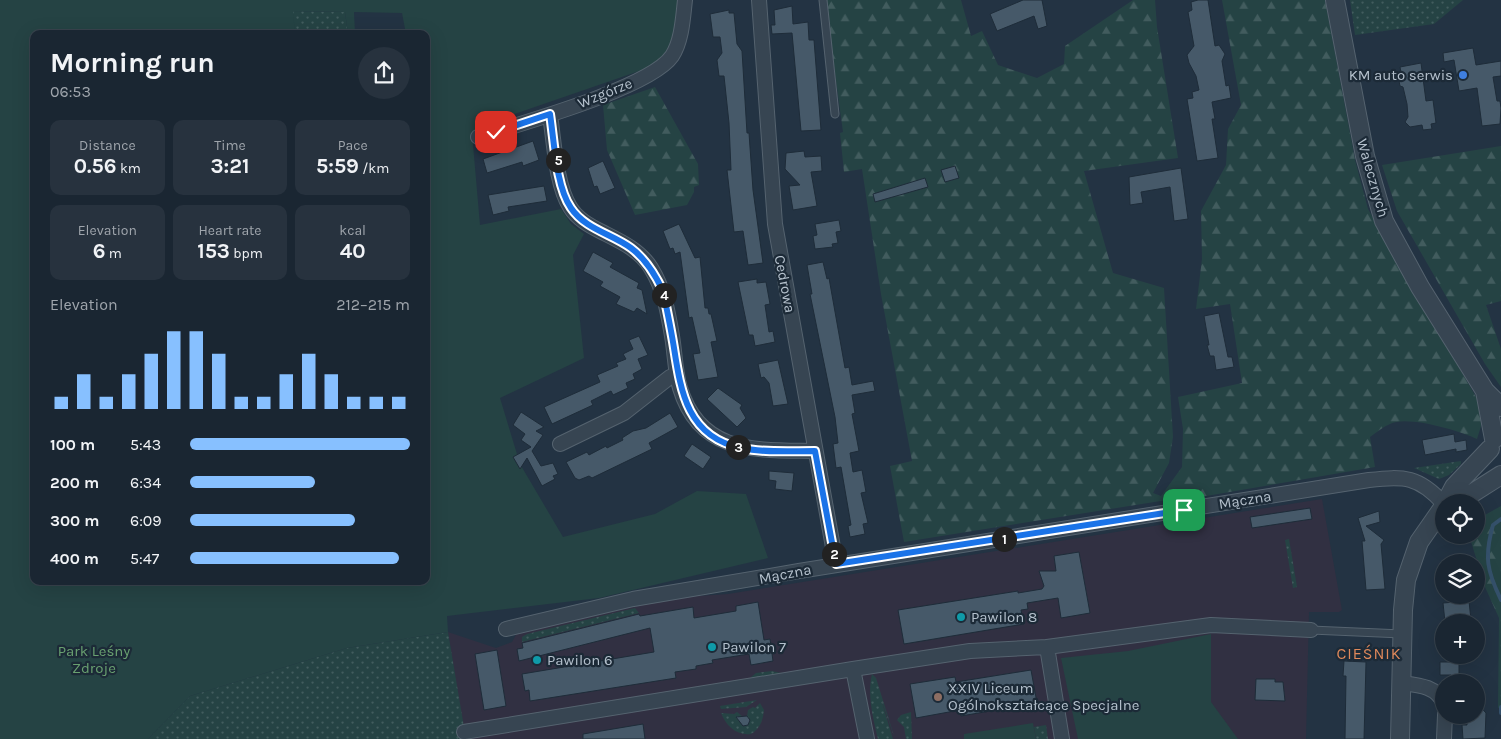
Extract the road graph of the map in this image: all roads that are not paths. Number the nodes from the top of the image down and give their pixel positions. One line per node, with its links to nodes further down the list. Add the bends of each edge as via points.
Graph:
1 (685, 0): 5 (street, Wzgórze, via 677,43 666,63 634,83)
2 (759, 0): 13 (street, Cedrowa, via 775,224)
3 (823, 0): 6 (lane)
4 (1335, 0): 9 (street, Walecznych, via 1354,105 1378,204 1407,263)
5 (550, 114): 7 (street, Wzgórze); 8 (street, via 563,188 570,208 587,223 630,248 649,265 663,291)
6 (835, 114)
7 (478, 137)
8 (677, 374): 12 (street, via 670,376 624,413); 13 (street, via 690,412 699,424 726,443 760,450)
9 (1485, 391): 10 (street, Walecznych); 11 (street, Walecznych)
10 (1501, 407)
11 (1495, 441): 14 (street, Walecznych, via 1491,461); 15 (street)
12 (560, 444)
13 (815, 451): 19 (street, Cedrowa)
14 (1501, 474): 16 (street)
15 (1450, 494)
16 (1471, 494)
17 (1435, 495): 19 (street, Mączna, via 1415,480 1388,478)
18 (1435, 517): 22 (street, via 1410,562 1403,600)
19 (836, 564): 20 (street, Mączna, via 633,600)
20 (506, 629)
21 (1311, 630): 22 (lane); 23 (street, via 1211,625)
22 (1402, 634): 25 (street)
23 (1047, 647): 24 (street, via 970,652); 30 (street)
24 (854, 669): 28 (street); 29 (street)
25 (1401, 683): 26 (street); 31 (street)
26 (1435, 692)
27 (1445, 724): 32 (street)
28 (464, 732)
29 (867, 739)
30 (1062, 739)
31 (1400, 739)
32 (1444, 739)

